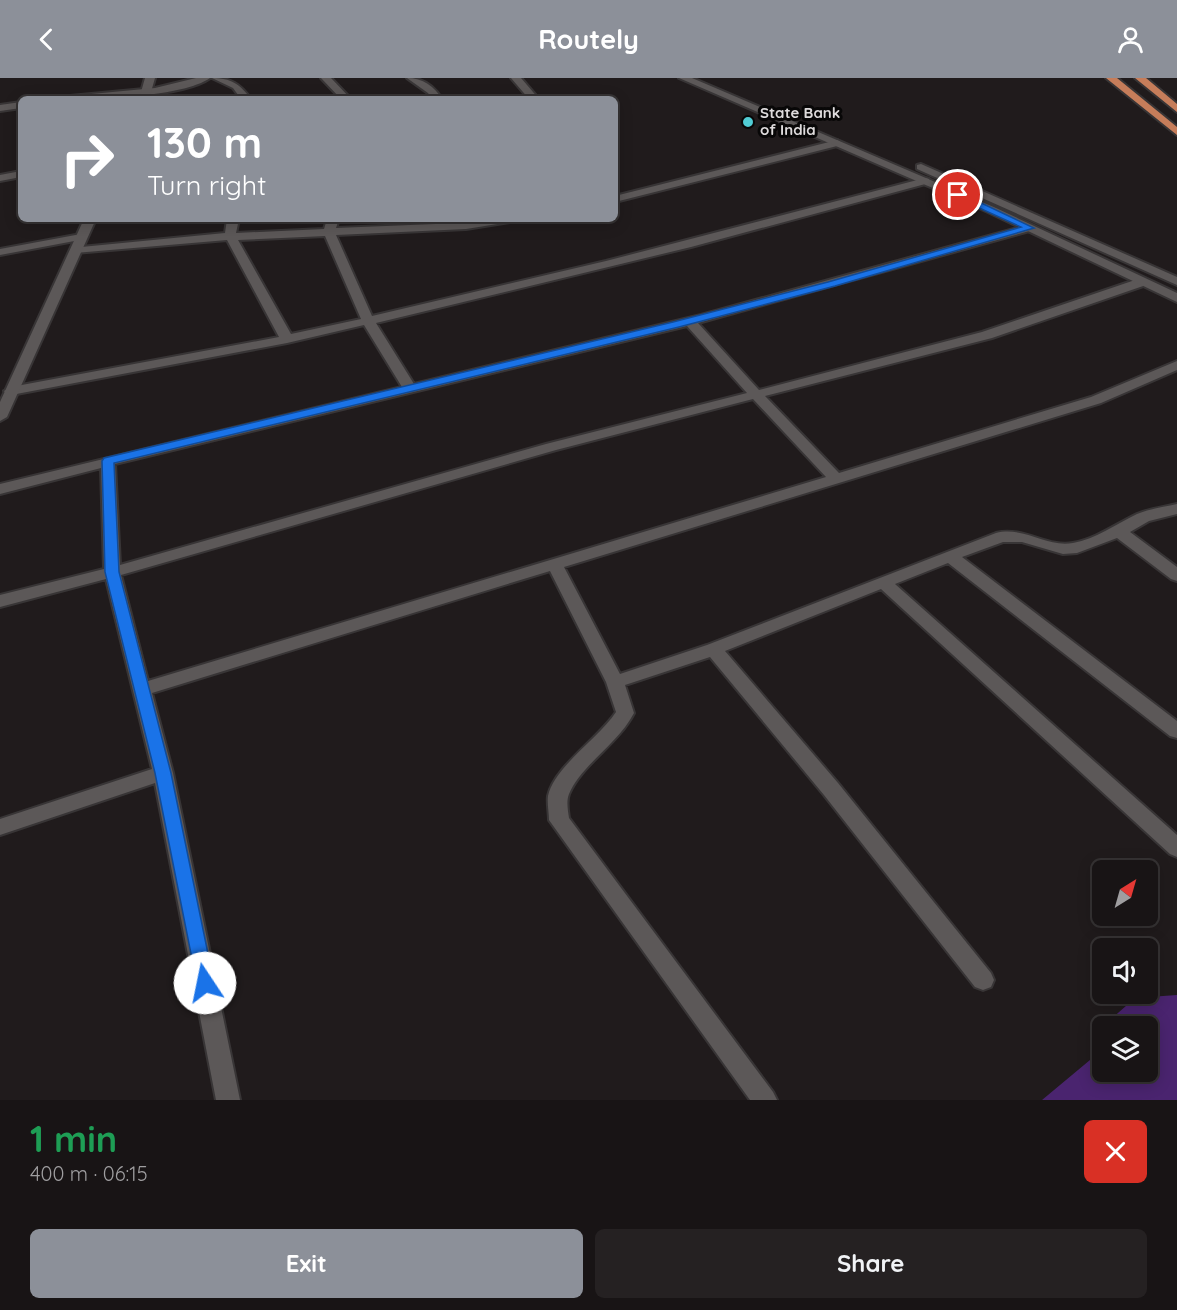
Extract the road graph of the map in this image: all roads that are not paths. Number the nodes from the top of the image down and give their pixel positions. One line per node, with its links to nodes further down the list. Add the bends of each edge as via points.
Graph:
1 (150, 78): 11 (street)
2 (205, 78): 11 (street)
3 (217, 78): 13 (street, via 236,86)
4 (326, 78): 14 (street)
5 (412, 78): 15 (street)
6 (516, 78): 16 (street)
7 (684, 78): 22 (street)
8 (713, 78): 20 (street)
9 (1111, 78): 21 (highway)
10 (1140, 78): 19 (highway)
11 (145, 95): 12 (street)
12 (126, 96)
13 (244, 96)
14 (343, 96)
15 (435, 96)
16 (531, 96)
17 (18, 105): 18 (street)
18 (0, 108)
19 (1177, 109)
20 (818, 123)
21 (1177, 132)
22 (837, 143): 26 (street); 27 (street)
23 (906, 160): 38 (street)
24 (18, 175): 25 (street)
25 (0, 178)
26 (925, 181): 32 (street); 41 (street)
27 (618, 198)
28 (88, 222): 35 (street)
29 (232, 222): 34 (street)
30 (332, 222): 33 (street)
31 (466, 222): 33 (street)
32 (1029, 228): 39 (street); 42 (street)
33 (329, 232): 34 (street); 41 (street)
34 (230, 236): 36 (street); 43 (street)
35 (81, 237): 36 (street); 37 (street)
36 (75, 250): 46 (street)
37 (0, 252)
38 (1177, 281)
39 (1142, 282): 40 (street); 47 (street, via 987,335)
40 (1177, 298)
41 (368, 321): 43 (street); 45 (street)
42 (690, 321): 45 (street); 47 (street)
43 (287, 339): 46 (street)
44 (1177, 365): 50 (street, via 1096,400)
45 (410, 389): 49 (street)
46 (11, 391): 48 (street)
47 (756, 396): 50 (street); 56 (street, via 551,447)
48 (0, 417)
49 (108, 461): 51 (street); 56 (street)
50 (836, 479): 55 (street)
51 (0, 489)
52 (1177, 509): 53 (street, via 1144,517)
53 (1119, 531): 54 (street, via 1077,548 1063,549 1022,537 1002,537); 57 (street)
54 (950, 556): 58 (street); 63 (street)
55 (555, 566): 61 (street); 62 (street)
56 (112, 572): 59 (street); 62 (street)
57 (1177, 575)
58 (884, 583): 60 (street); 66 (street)
59 (0, 601)
60 (713, 649): 61 (street); 67 (street, via 839,798)
61 (615, 682): 69 (street, via 625,713 614,730 571,773 558,796 559,820)
62 (143, 689): 64 (street)
63 (1177, 731)
64 (163, 773): 65 (street); 68 (street)
65 (0, 827)
66 (1177, 848)
67 (983, 980)
68 (228, 1100)
69 (765, 1100)

